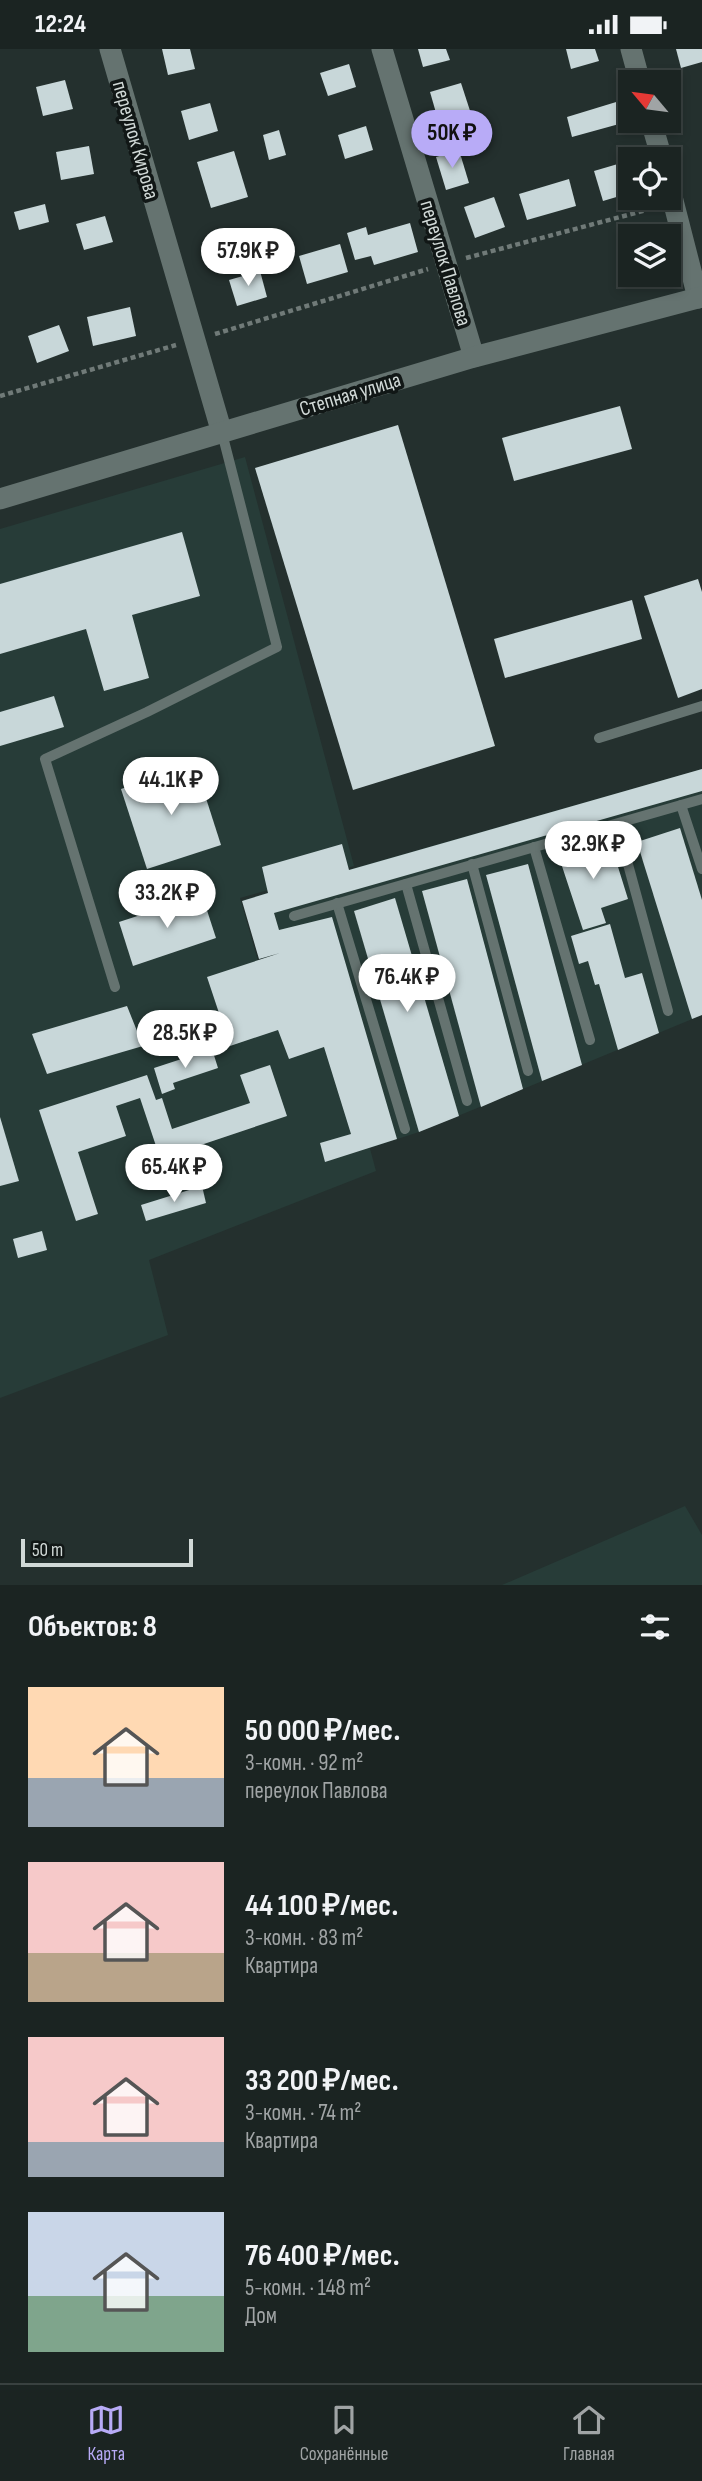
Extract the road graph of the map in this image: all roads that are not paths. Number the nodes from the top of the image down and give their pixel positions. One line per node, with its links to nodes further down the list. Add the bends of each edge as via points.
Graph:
1 (110, 49): 8 (street, переулок Кирова)
2 (382, 49): 7 (street, переулок Павлова)
3 (631, 49): 4 (street)
4 (637, 70)
5 (677, 210): 6 (street)
6 (700, 297): 7 (street, Степная улица)
7 (474, 357): 8 (street, Степная улица)
8 (222, 433): 9 (street, Степная улица); 21 (lane, via 277,647 45,759)
9 (0, 499)
10 (702, 706): 11 (lane)
11 (599, 738)
12 (702, 799): 13 (lane)
13 (681, 805): 14 (lane); 17 (lane)
14 (617, 824): 15 (lane); 22 (lane)
15 (534, 847): 16 (lane); 23 (lane)
16 (472, 864): 18 (lane); 24 (lane)
17 (702, 869)
18 (406, 884): 19 (lane); 25 (lane)
19 (337, 903): 20 (lane); 26 (lane)
20 (294, 916)
21 (115, 987)
22 (668, 1011)
23 (590, 1040)
24 (528, 1071)
25 (467, 1101)
26 (405, 1129)

